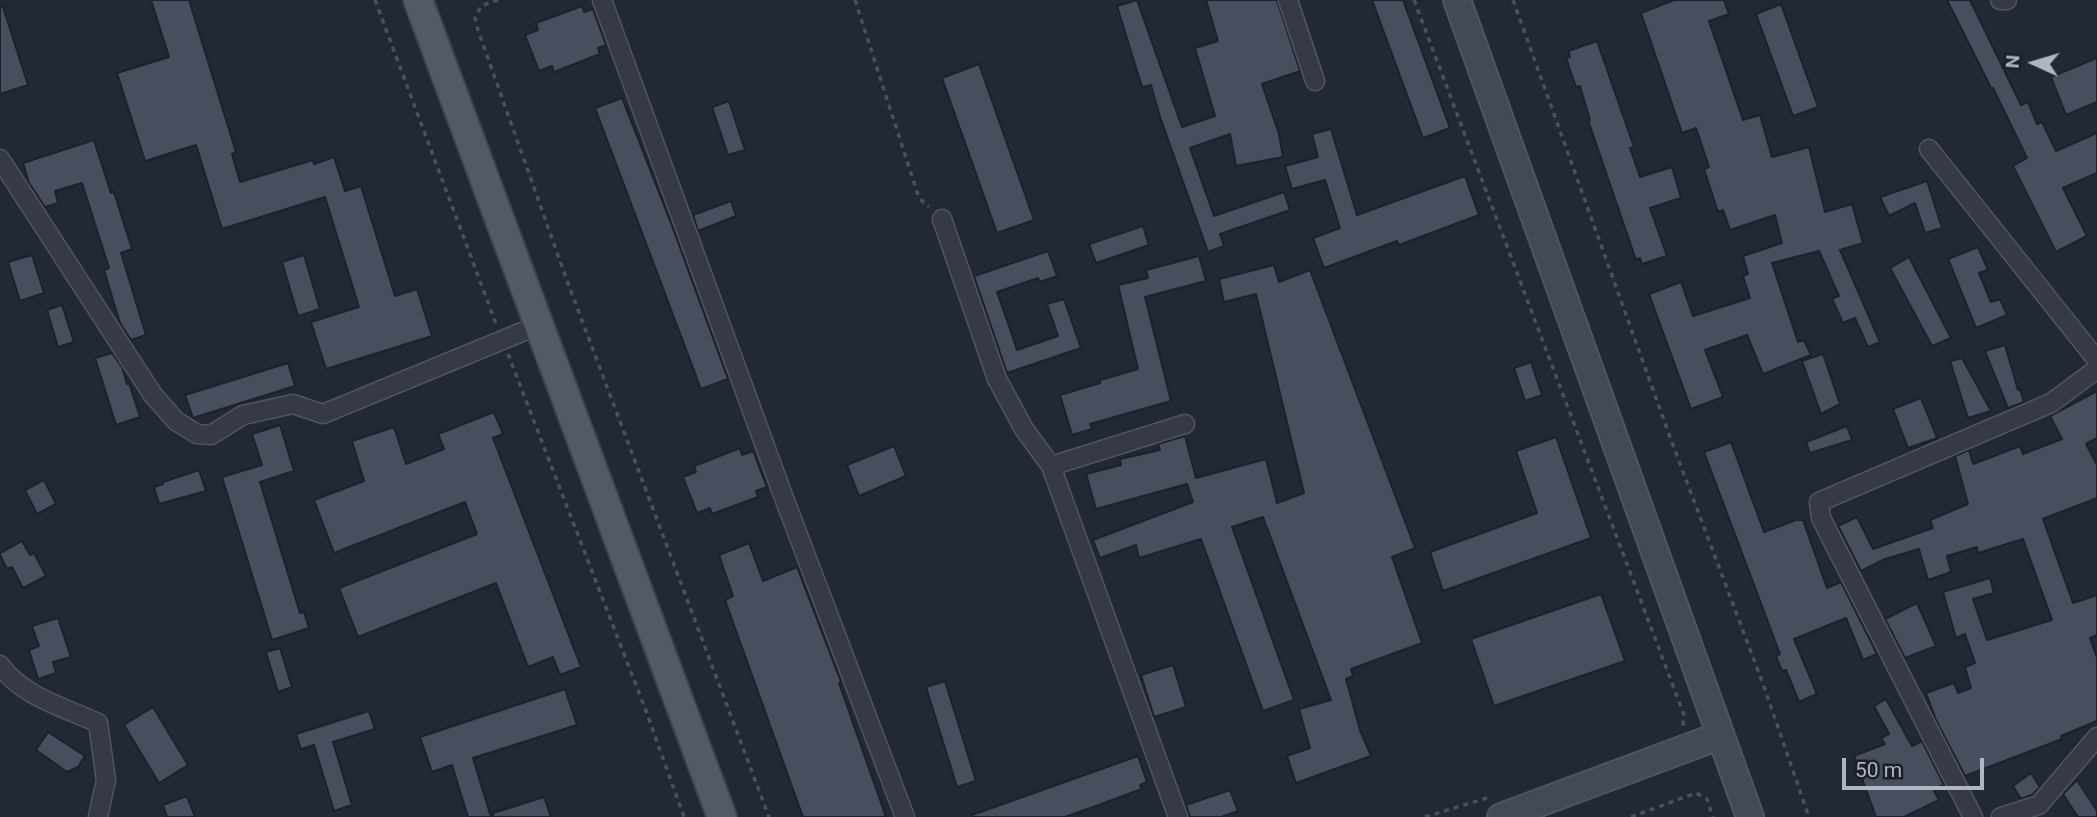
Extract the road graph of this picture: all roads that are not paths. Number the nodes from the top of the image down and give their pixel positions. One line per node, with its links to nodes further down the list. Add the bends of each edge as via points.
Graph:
1 (418, 0): 11 (main road)
2 (602, 0): 22 (street)
3 (1288, 0): 7 (street)
4 (1457, 0): 17 (main road)
5 (2000, 0): 6 (street)
6 (2007, 0)
7 (1315, 81)
8 (1929, 149): 12 (street)
9 (0, 159): 11 (street, via 153,395 176,421 197,434 211,435 243,415 293,404 323,414)
10 (942, 219): 15 (street, via 997,379)
11 (539, 325): 21 (main road)
12 (2097, 360)
13 (2097, 369): 25 (street, via 2051,403 1819,502 1821,518)
14 (1185, 424): 15 (street)
15 (1051, 466): 23 (street)
16 (0, 665): 20 (street, via 7,676 33,694 98,723 106,780)
17 (1719, 736): 19 (main road); 24 (main road)
18 (2097, 737): 26 (street, via 2039,805)
19 (1500, 805)
20 (98, 817)
21 (722, 817)
22 (905, 817)
23 (1178, 817)
24 (1749, 817)
25 (1973, 817)
26 (2001, 817)

